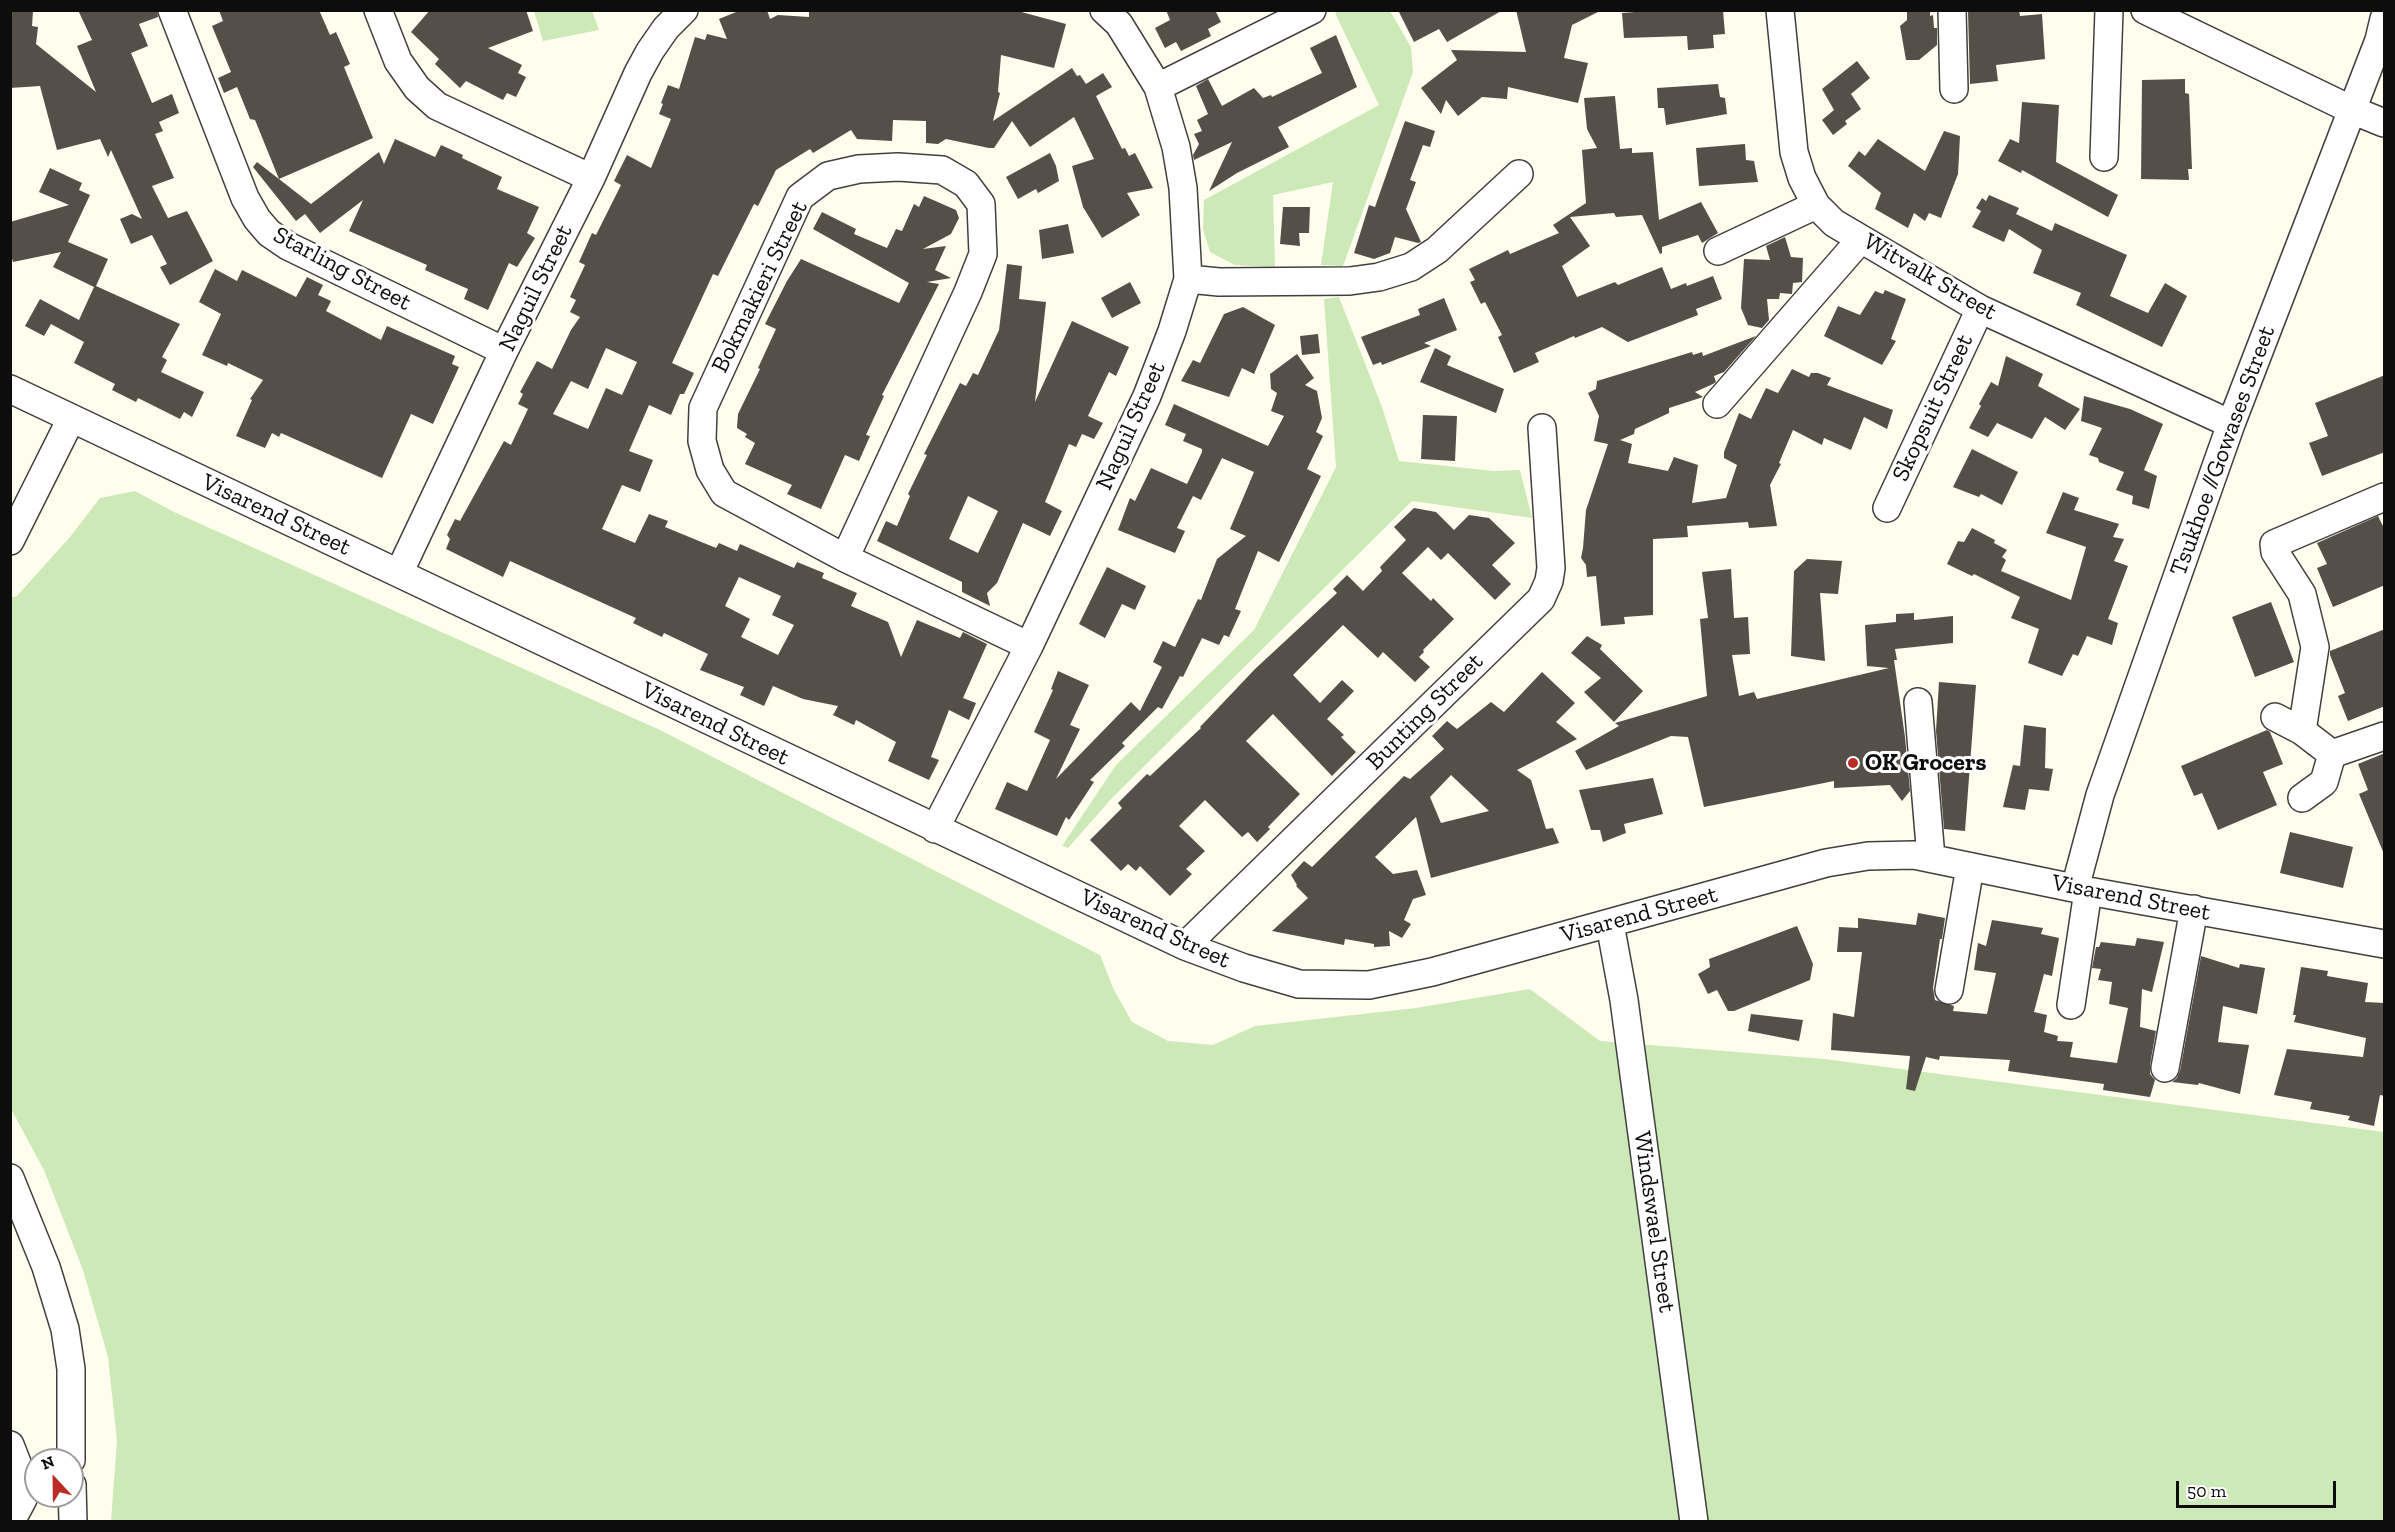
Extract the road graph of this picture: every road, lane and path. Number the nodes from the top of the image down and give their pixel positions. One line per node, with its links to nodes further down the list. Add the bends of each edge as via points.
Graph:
1 (172, 10): 23 (street, Starling Street, via 245,198 269,233 288,246)
2 (378, 10): 17 (street, via 398,61 417,88 437,106)
3 (684, 10): 17 (street, Naguil Street, via 650,51)
4 (1104, 10): 11 (street, Naguil Street, via 1119,24)
5 (1312, 10): 11 (street)
6 (1780, 10): 18 (street, Witvalk Street, via 1794,152)
7 (1952, 10): 12 (street)
8 (2109, 10): 15 (street)
9 (2145, 10): 13 (street)
10 (2385, 19): 13 (street, Tsukhoe //Gowases Street)
11 (1158, 87): 21 (street, Naguil Street, via 1176,147 1183,188)
12 (1954, 88)
13 (2352, 110): 14 (street); 27 (street, Tsukhoe //Gowases Street)
14 (2385, 123)
15 (2104, 157)
16 (1520, 174): 21 (street, via 1437,250 1411,267 1350,281)
17 (591, 178): 23 (street, Naguil Street)
18 (1816, 205): 19 (street, Witvalk Street, via 1834,223); 20 (street)
19 (1861, 239): 22 (street, Witvalk Street); 25 (street)
20 (1718, 251)
21 (1188, 279): 34 (street, Naguil Street, via 1147,396)
22 (1980, 309): 27 (street, Witvalk Street); 30 (street, Skopsuit Street)
23 (504, 351): 33 (street, Naguil Street)
24 (10, 389): 26 (street, Visarend Street)
25 (1717, 404)
26 (71, 419): 31 (street); 33 (street, Visarend Street)
27 (2231, 424): 44 (street, Tsukhoe //Gowases Street, via 2100,795)
28 (1542, 428): 48 (street, Bunting Street, via 1551,568 1541,598)
29 (2385, 497): 37 (street, via 2274,543 2275,552 2302,594 2315,647)
30 (1887, 508)
31 (10, 540)
32 (845, 558): 32 (street, Bokmakieri Street, via 724,493 710,470 702,441 703,408 800,197 828,176 859,169 942,170 966,184 981,204 983,254); 34 (street, Bokmakieri Street)
33 (399, 573): 41 (street, Visarend Street)
34 (1029, 646): 41 (street, Naguil Street)
35 (1918, 702): 42 (street)
36 (2275, 717): 37 (street)
37 (2302, 731): 39 (street)
38 (2385, 736): 39 (street)
39 (2332, 754): 40 (street, via 2324,782)
40 (2302, 798)
41 (934, 829): 48 (street, Visarend Street)
42 (1931, 858): 43 (street, Visarend Street); 46 (street, Visarend Street, via 1868,856 1827,863)
43 (1971, 867): 44 (street, Visarend Street); 49 (street)
44 (2082, 889): 45 (street, Visarend Street); 50 (street, Tsukhoe //Gowases Street)
45 (2194, 909): 47 (street, Visarend Street); 51 (street)
46 (1610, 924): 48 (street, Visarend Street, via 1432,972 1368,985 1299,984); 56 (street, Windswael Street, via 1627,1018)
47 (2385, 944)
48 (1185, 946)
49 (1949, 990)
50 (2071, 1005)
51 (2165, 1068)
52 (10, 1178): 54 (street, via 46,1267 65,1329 71,1369)
53 (10, 1445): 55 (street, via 24,1481 23,1499)
54 (71, 1448)
55 (10, 1516)
56 (1694, 1521)

